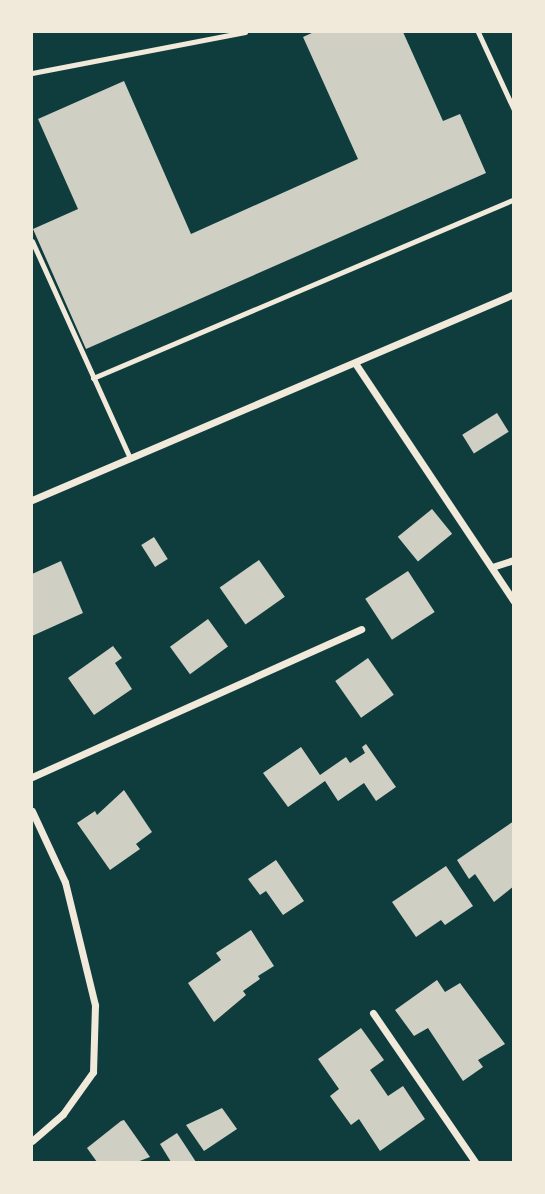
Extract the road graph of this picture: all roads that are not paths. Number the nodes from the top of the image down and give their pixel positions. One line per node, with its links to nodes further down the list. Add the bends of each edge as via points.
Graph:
1 (245, 32): 3 (lane)
2 (478, 32): 4 (lane)
3 (32, 73)
4 (513, 110)
5 (513, 198): 9 (lane)
6 (32, 242): 9 (lane)
7 (513, 293): 8 (street)
8 (355, 363): 10 (street); 13 (street)
9 (93, 378): 10 (lane)
10 (130, 458): 11 (street)
11 (32, 500)
12 (513, 560): 13 (street)
13 (492, 567): 14 (street)
14 (513, 601)
15 (361, 629): 16 (street)
16 (32, 776)
17 (32, 811): 19 (street, via 65,882 95,1005 93,1072 63,1114)
18 (373, 1013): 20 (street)
19 (32, 1141)
20 (475, 1163)

